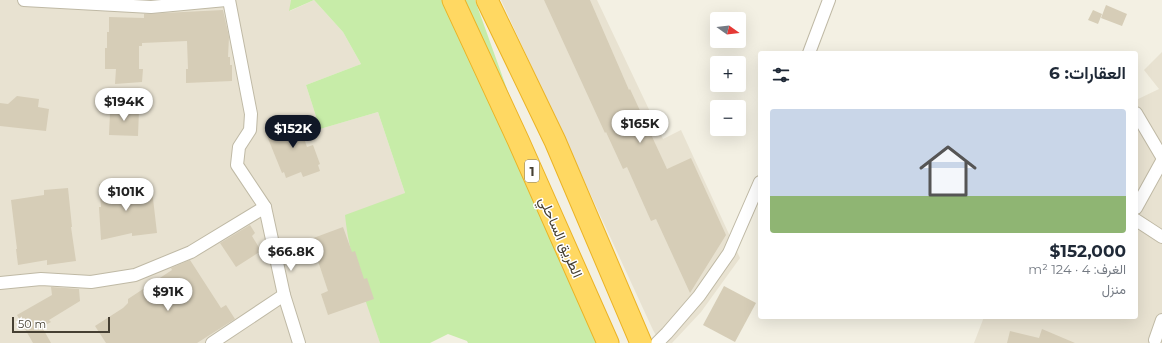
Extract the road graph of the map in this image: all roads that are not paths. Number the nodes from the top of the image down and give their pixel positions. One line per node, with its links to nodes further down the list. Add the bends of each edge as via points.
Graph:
1 (24, 0): 2 (street, via 151,7)
2 (226, 0)
3 (229, 0): 13 (street, via 251,114 250,130 239,147 237,165)
4 (453, 0): 22 (highway, الطريق الساحلي / 1)
5 (487, 0): 23 (highway, via 555,141)
6 (829, 0): 7 (street)
7 (810, 51)
8 (1138, 116): 9 (street)
9 (1162, 157)
10 (1162, 161): 12 (street)
11 (758, 187): 24 (street, via 729,253 699,296)
12 (1138, 204)
13 (265, 207): 16 (street, via 191,252 135,275 91,282 41,279); 17 (street)
14 (1138, 221): 15 (street)
15 (1162, 237)
16 (0, 283)
17 (284, 295): 20 (street); 21 (street)
18 (1162, 320): 19 (street)
19 (1155, 342)
20 (212, 343)
21 (299, 343)
22 (608, 343)
23 (641, 343)
24 (657, 343)

